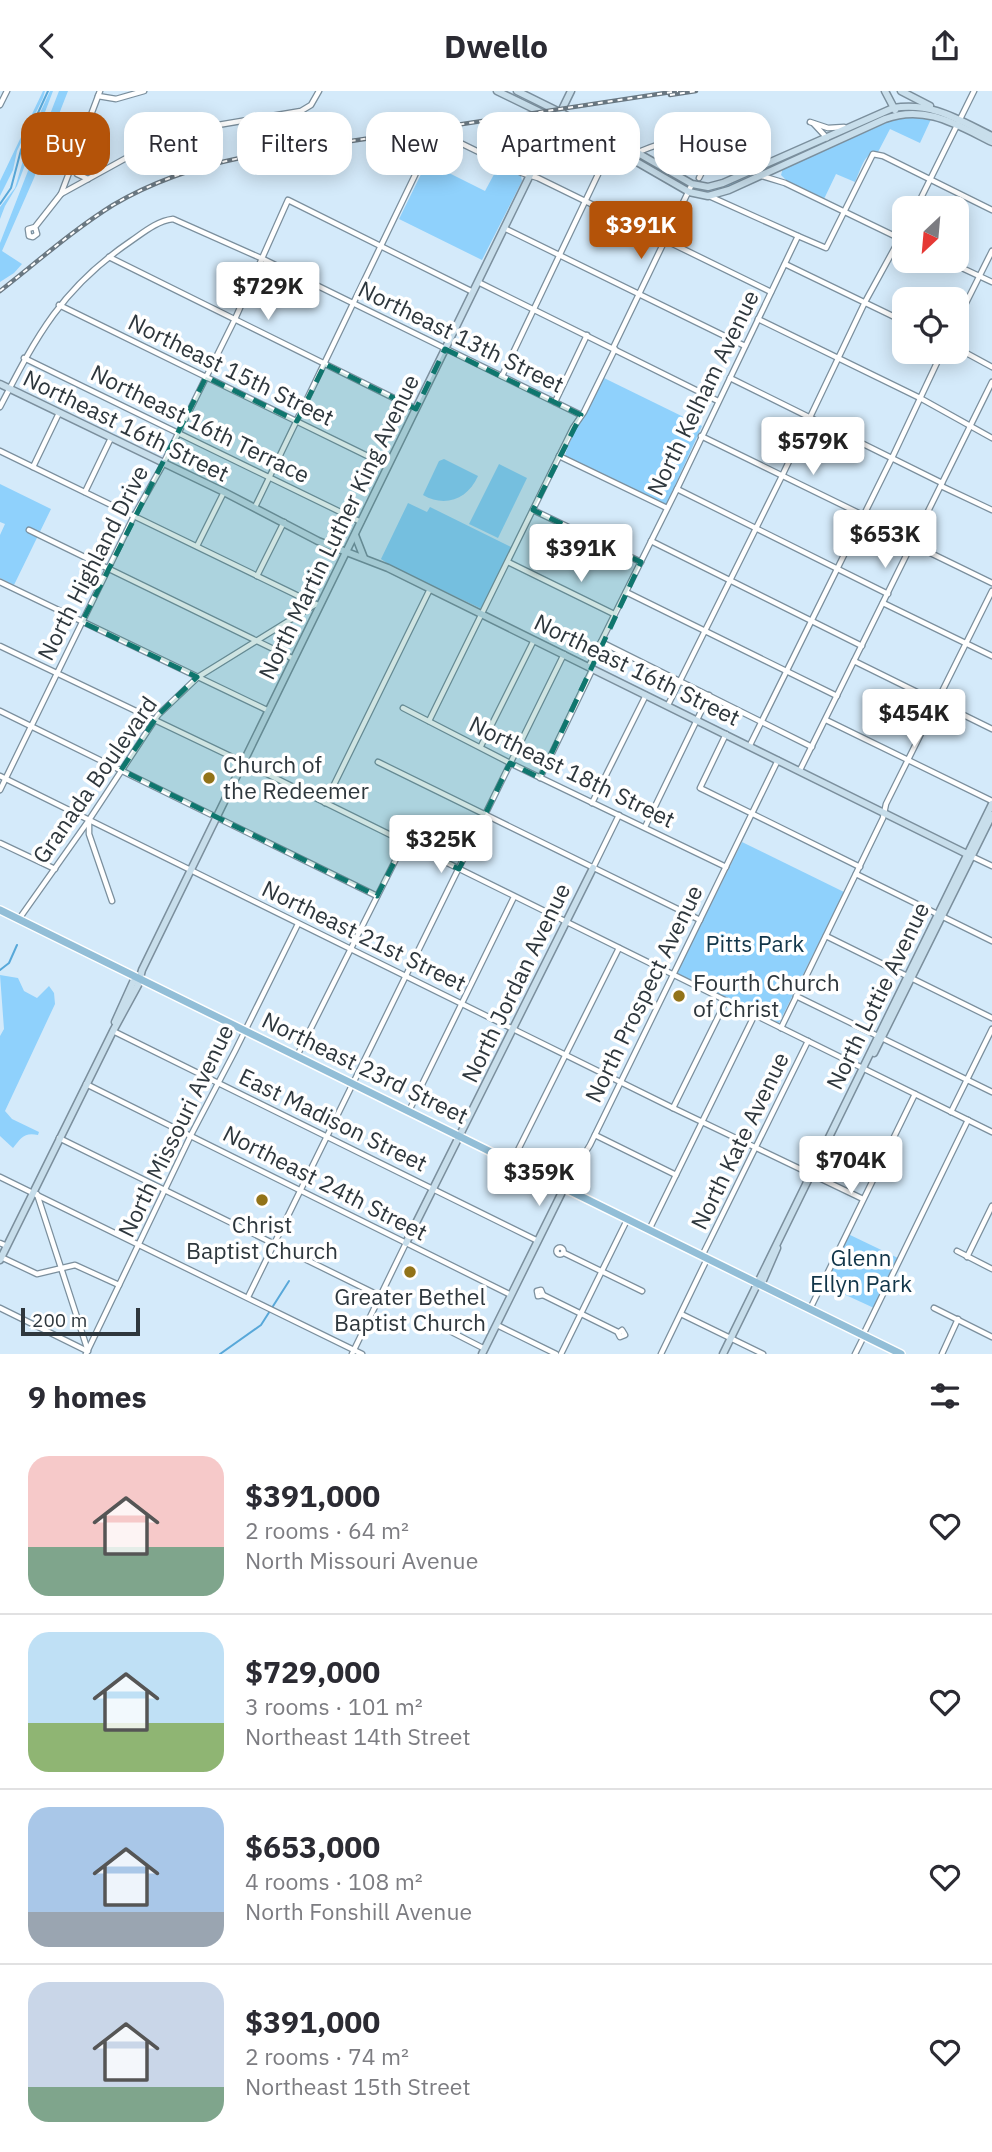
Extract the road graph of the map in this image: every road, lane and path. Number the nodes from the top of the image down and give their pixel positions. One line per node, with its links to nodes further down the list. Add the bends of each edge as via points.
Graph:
1 (144, 91): 10 (street, via 116,99)
2 (318, 91): 38 (street, via 301,111 166,139)
3 (497, 91): 15 (main road)
4 (517, 91): 16 (main road)
5 (571, 91): 16 (main road, North Martin Luther King Avenue)
6 (885, 91): 12 (main road)
7 (901, 91): 13 (main road)
8 (974, 91): 18 (street)
9 (4, 93): 11 (street)
10 (99, 93): 14 (street)
11 (0, 105)
12 (893, 108): 13 (main road); 17 (main road); 19 (main road)
13 (938, 110): 18 (main road)
14 (92, 112)
15 (540, 112)
16 (561, 112)
17 (901, 114): 18 (main road, via 929,114); 22 (main road)
18 (959, 123): 21 (main road); 23 (main road); 39 (street)
19 (845, 127): 20 (main road); 20 (street, via 832,129 812,123)
20 (825, 136): 22 (street); 26 (main road)
21 (992, 137)
22 (834, 142): 29 (main road)
23 (992, 142)
24 (477, 150): 56 (street, via 439,136 430,143)
25 (640, 155): 41 (main road)
26 (771, 160)
27 (640, 164): 43 (main road)
28 (771, 168): 29 (street)
29 (774, 169): 36 (main road); 40 (street)
30 (68, 175): 44 (street)
31 (79, 175): 38 (street)
32 (530, 175): 47 (street); 52 (main road, North Martin Luther King Avenue)
33 (600, 175): 47 (street)
34 (701, 175): 37 (street)
35 (740, 175): 41 (main road, via 708,187)
36 (758, 176): 40 (street); 42 (main road)
37 (699, 178)
38 (89, 179): 44 (street)
39 (930, 181): 46 (street); 49 (street); 50 (street, via 873,154)
40 (785, 183): 50 (street)
41 (692, 184): 43 (street)
42 (729, 190): 45 (main road); 48 (street)
43 (689, 192): 45 (main road); 55 (street)
44 (61, 194): 51 (street)
45 (708, 196): 48 (street)
46 (922, 196)
47 (585, 200): 55 (street); 58 (street)
48 (729, 203): 54 (street)
49 (992, 210)
50 (844, 211): 53 (street); 54 (street, via 825,248)
51 (35, 227)
52 (504, 228): 58 (street); 65 (main road, North Martin Luther King Avenue)
53 (892, 234)
54 (798, 236): 62 (street, North Kelham Avenue)
55 (666, 240): 68 (street); 69 (street)
56 (382, 247): 61 (street, North Highland Drive, via 288,200); 67 (street); 73 (street)
57 (992, 251): 64 (street)
58 (558, 254): 69 (street); 74 (street)
59 (892, 256): 71 (street)
60 (109, 257): 61 (street, Northeast 13th Street, via 152,226 173,219); 72 (street); 76 (street)
61 (263, 259): 73 (street, Northeast 13th Street); 76 (street, North Highland Drive)
62 (785, 264): 68 (street, North Kelham Avenue); 71 (street)
63 (970, 271): 64 (street)
64 (980, 276): 66 (street); 70 (street)
65 (478, 282): 67 (main road, North Martin Luther King Avenue); 74 (street)
66 (992, 282)
67 (473, 292): 81 (main road, North Martin Luther King Avenue)
68 (771, 292): 77 (street, North Kelham Avenue)
69 (639, 294): 79 (street); 80 (street)
70 (969, 298)
71 (865, 302): 75 (street); 83 (street)
72 (59, 305): 84 (street); 89 (street, Northeast 15th Street)
73 (354, 305): 81 (street, Northeast 13th Street); 85 (street)
74 (533, 309): 78 (street); 88 (street)
75 (892, 316)
76 (235, 319): 85 (street); 89 (street, North Highland Drive)
77 (758, 319): 79 (street, North Kelham Avenue); 83 (street)
78 (587, 335): 80 (street); 96 (street)
79 (745, 346): 90 (street, North Kelham Avenue)
80 (614, 348): 95 (street); 100 (street)
81 (445, 349): 88 (street, Northeast 13th Street); 98 (main road, North Martin Luther King Avenue)
82 (969, 354): 87 (street)
83 (838, 357): 94 (street); 101 (street)
84 (24, 358): 93 (street); 104 (street, Northeast 16th Terrace)
85 (325, 364): 98 (street); 102 (street)
86 (936, 364): 94 (street)
87 (992, 366)
88 (502, 376): 96 (street, Northeast 13th Street)
89 (206, 377): 102 (street, Northeast 15th Street); 104 (street, North Highland Drive)
90 (730, 378): 95 (street, North Kelham Avenue); 101 (street)
91 (992, 382): 103 (street)
92 (0, 384): 93 (main road, Northeast 16th Street)
93 (9, 389): 97 (street); 99 (main road, Northeast 16th Street)
94 (920, 398): 103 (street); 110 (street)
95 (718, 401): 105 (street, North Kelham Avenue)
96 (555, 402): 100 (street, Northeast 13th Street)
97 (0, 407)
98 (416, 409): 112 (main road, North Martin Luther King Avenue)
99 (60, 412): 106 (main road, Northeast 16th Street); 113 (street)
100 (581, 415): 109 (street)
101 (811, 418): 110 (street); 114 (street)
102 (297, 421): 112 (street, Northeast 15th Street); 115 (street)
103 (970, 426): 107 (street); 116 (street)
104 (178, 433): 111 (street, North Highland Drive); 115 (street, Northeast 16th Terrace)
105 (702, 436): 114 (street); 117 (street, North Kelham Avenue)
106 (111, 437): 111 (main road, Northeast 16th Street); 118 (street)
107 (992, 438)
108 (0, 451): 113 (street)
109 (559, 456): 121 (street); 122 (street)
110 (892, 458): 116 (street); 125 (street)
111 (164, 462): 119 (main road, Northeast 16th Street); 124 (street, North Highland Drive)
112 (388, 466): 127 (main road, North Martin Luther King Avenue)
113 (33, 467): 118 (street)
114 (782, 476): 125 (street); 128 (street)
115 (269, 478): 120 (street); 127 (street, Northeast 16th Terrace)
116 (942, 484): 123 (street); 132 (street)
117 (677, 489): 121 (street, North Kelham Avenue); 128 (street)
118 (85, 492): 124 (street)
119 (224, 492): 120 (main road, Northeast 16th Street); 133 (street)
120 (255, 507): 126 (main road, Northeast 16th Street)
121 (667, 508): 131 (street, North Kelham Avenue)
122 (533, 510): 136 (street); 137 (street)
123 (992, 510)
124 (134, 516): 133 (street); 138 (street, North Highland Drive)
125 (864, 516): 132 (street); 139 (street)
126 (284, 521): 134 (main road, Northeast 16th Street); 140 (street)
127 (361, 522): 130 (main road, North Martin Luther King Avenue)
128 (757, 529): 139 (street); 141 (street)
129 (29, 530): 138 (street)
130 (355, 535): 134 (main road, North Martin Luther King Avenue); 135 (main road)
131 (651, 541): 137 (street, North Kelham Avenue); 141 (street)
132 (913, 542): 143 (street); 147 (street)
133 (197, 546): 140 (street)
134 (347, 551): 135 (main road, Northeast 16th Street); 149 (main road, North Martin Luther King Avenue)
135 (364, 558): 144 (main road, Northeast 16th Street)
136 (508, 562): 150 (street); 151 (street)
137 (641, 562): 146 (street, North Kelham Avenue)
138 (108, 569): 153 (street, North Highland Drive); 156 (street)
139 (838, 569): 147 (street); 152 (street)
140 (257, 576): 149 (street)
141 (730, 579): 152 (street); 154 (street)
142 (0, 582): 153 (street)
143 (992, 583)
144 (430, 588): 150 (main road, Northeast 16th Street); 199 (street)
145 (992, 591): 158 (street, North Kate Avenue)
146 (626, 592): 151 (street, North Kelham Avenue); 154 (street)
147 (888, 594): 148 (street)
148 (883, 603): 158 (street); 160 (street)
149 (318, 605): 156 (street, Granada Boulevard); 163 (main road, North Martin Luther King Avenue)
150 (482, 614): 155 (main road, Northeast 16th Street); 181 (street)
151 (614, 614): 157 (street, North Kelham Avenue)
152 (811, 620): 160 (street); 166 (street)
153 (82, 622): 167 (street, North Highland Drive); 168 (street)
154 (706, 632): 166 (street); 169 (street)
155 (535, 639): 161 (main road, Northeast 16th Street); 187 (street)
156 (256, 641): 163 (street); 168 (street, Granada Boulevard)
157 (601, 642): 165 (street, North Kelham Avenue); 169 (street)
158 (966, 643): 162 (street); 173 (street, North Kate Avenue)
159 (0, 646): 167 (street)
160 (862, 646): 164 (street)
161 (564, 654): 165 (main road, Northeast 16th Street); 192 (street)
162 (992, 656)
163 (294, 659): 177 (main road, North Martin Luther King Avenue)
164 (854, 661): 172 (street); 173 (street)
165 (591, 667): 170 (main road, Northeast 16th Street); 197 (street, North Kelham Avenue)
166 (787, 671): 172 (street); 182 (street)
167 (57, 674): 180 (street); 183 (street, North Highland Drive)
168 (198, 677): 177 (street); 180 (street, Granada Boulevard)
169 (681, 681): 171 (street); 174 (street)
170 (646, 694): 174 (main road, Northeast 16th Street); 200 (street)
171 (709, 695): 178 (street); 182 (street)
172 (837, 696): 179 (street)
173 (937, 702): 184 (street); 190 (street, North Kate Avenue)
174 (668, 705): 178 (main road, Northeast 16th Street)
175 (403, 708): 181 (street, Northeast 18th Street)
176 (0, 711): 183 (street)
177 (269, 711): 193 (main road, North Martin Luther King Avenue)
178 (697, 719): 185 (main road, Northeast 16th Street); 209 (street)
179 (826, 720): 188 (street); 190 (street)
180 (153, 721): 193 (street); 195 (street, Granada Boulevard)
181 (429, 721): 187 (street, Northeast 18th Street)
182 (761, 721): 186 (street); 188 (street)
183 (30, 725): 195 (street); 196 (street, North Highland Drive)
184 (992, 729)
185 (726, 734): 186 (main road, Northeast 16th Street); 203 (street, via 700,788)
186 (750, 745): 189 (main road, Northeast 16th Street)
187 (481, 746): 192 (street, Northeast 18th Street)
188 (812, 747): 194 (street)
189 (778, 760): 194 (main road, Northeast 16th Street); 203 (street, North Prospect Avenue)
190 (908, 760): 201 (street); 202 (street, North Kate Avenue)
191 (378, 762): 205 (street)
192 (510, 762): 197 (street, Northeast 18th Street); 205 (street)
193 (243, 763): 199 (street); 207 (main road, North Martin Luther King Avenue)
194 (800, 770): 202 (main road, Northeast 16th Street)
195 (121, 771): 207 (street); 208 (street, Granada Boulevard)
196 (2, 778): 198 (street, North Highland Drive); 208 (street, Northeast 21st Street)
197 (540, 778): 200 (street, Northeast 18th Street)
198 (0, 790)
199 (325, 803): 211 (street)
200 (592, 803): 206 (street, Northeast 18th Street)
201 (992, 803): 212 (main road, North Lottie Avenue)
202 (884, 812): 212 (main road, Northeast 16th Street); 215 (street, North Kate Avenue)
203 (753, 814): 214 (street, North Prospect Avenue); 215 (street)
204 (992, 814): 212 (main road, North Lottie Avenue)
205 (485, 815): 216 (street); 218 (street)
206 (619, 815): 209 (street, Northeast 18th Street); 216 (street, North Jordan Avenue)
207 (217, 817): 219 (main road, North Martin Luther King Avenue); 221 (street)
208 (89, 820): 217 (street, Granada Boulevard); 219 (street, Northeast 21st Street); 223 (street, via 89,834)
209 (645, 827): 214 (street, Northeast 18th Street)
210 (0, 842): 217 (street)
211 (404, 843): 218 (street); 221 (street)
212 (969, 855): 213 (street, Northeast 16th Street); 225 (main road, North Lottie Avenue)
213 (992, 866)
214 (726, 867): 227 (street, North Prospect Avenue)
215 (860, 867): 220 (street, North Kate Avenue)
216 (593, 868): 227 (street); 228 (main road, North Jordan Avenue)
217 (55, 869): 226 (street, Granada Boulevard)
218 (458, 869): 222 (street); 235 (street)
219 (191, 870): 229 (street, Northeast 21st Street); 236 (main road, North Martin Luther King Avenue)
220 (856, 874): 225 (street); 230 (street, North Kate Avenue)
221 (377, 896): 233 (street)
222 (514, 897): 228 (street); 240 (street)
223 (112, 901)
224 (0, 910): 226 (main road, Northeast 23rd Street)
225 (940, 915): 231 (street); 237 (main road, North Lottie Avenue)
226 (19, 919): 236 (main road, Northeast 23rd Street)
227 (700, 920): 234 (street, North Prospect Avenue)
228 (566, 922): 232 (street); 244 (main road, North Jordan Avenue)
229 (298, 923): 233 (street, Northeast 21st Street); 246 (street, North Missouri Avenue)
230 (826, 936): 237 (street); 238 (street, North Kate Avenue)
231 (992, 941)
232 (619, 948): 234 (street); 250 (street)
233 (351, 950): 235 (street, Northeast 21st Street); 251 (street)
234 (674, 975): 239 (street); 254 (street, North Prospect Avenue)
235 (406, 976): 240 (street, Northeast 21st Street); 256 (street)
236 (139, 978): 246 (main road, Northeast 23rd Street); 247 (main road, North Martin Luther King Avenue, via 119,1010)
237 (909, 978): 242 (street); 248 (main road, North Lottie Avenue)
238 (796, 996): 243 (street, North Kate Avenue); 248 (street)
239 (726, 1001): 241 (street); 260 (street)
240 (461, 1004): 244 (street, Northeast 21st Street); 261 (street)
241 (755, 1014): 243 (street); 264 (street)
242 (992, 1018)
243 (781, 1028): 249 (street)
244 (513, 1029): 250 (street, Northeast 21st Street); 269 (main road, North Jordan Avenue)
245 (992, 1029): 253 (street)
246 (246, 1030): 251 (main road, Northeast 23rd Street); 255 (street, North Missouri Avenue)
247 (113, 1031): 255 (street, East Madison Street); 257 (main road, North Martin Luther King Avenue)
248 (880, 1037): 252 (main road, North Lottie Avenue); 253 (street)
249 (808, 1041): 252 (street); 271 (street, North Kate Avenue)
250 (566, 1055): 254 (street, Northeast 21st Street); 272 (street)
251 (298, 1056): 256 (main road, Northeast 23rd Street)
252 (864, 1068): 259 (street); 273 (main road, North Lottie Avenue)
253 (967, 1080): 258 (street); 262 (street)
254 (621, 1082): 260 (street, Northeast 21st Street); 266 (street, North Prospect Avenue)
255 (218, 1083): 267 (street, North Missouri Avenue); 268 (street, East Madison Street)
256 (353, 1083): 261 (main road, Northeast 23rd Street); 268 (street)
257 (86, 1084): 267 (street, Northeast 24th Street); 270 (main road, North Martin Luther King Avenue)
258 (992, 1092)
259 (915, 1094): 262 (street); 281 (street)
260 (673, 1108): 264 (street, Northeast 21st Street)
261 (409, 1111): 269 (main road, Northeast 23rd Street)
262 (951, 1112): 263 (street)
263 (968, 1120): 265 (street); 314 (street)
264 (702, 1122): 271 (street, Northeast 21st Street); 274 (street)
265 (992, 1132)
266 (595, 1135): 274 (street); 276 (street, North Prospect Avenue)
267 (191, 1136): 277 (street, Northeast 24th Street); 279 (street, North Missouri Avenue)
268 (327, 1136): 277 (street); 278 (street, East Madison Street)
269 (460, 1136): 272 (main road, Northeast 23rd Street); 278 (main road, North Jordan Avenue)
270 (59, 1138): 279 (street); 280 (main road, North Martin Luther King Avenue)
271 (756, 1146): 273 (street, Northeast 21st Street); 292 (street, North Kate Avenue)
272 (512, 1162): 276 (main road, Northeast 23rd Street)
273 (812, 1174): 281 (street, Northeast 21st Street); 298 (main road, North Lottie Avenue)
274 (676, 1175): 284 (street)
275 (0, 1177): 280 (street)
276 (564, 1188): 283 (main road, Northeast 23rd Street); 285 (main road, North Prospect Avenue)
277 (301, 1189): 286 (street); 287 (street, Northeast 24th Street)
278 (433, 1189): 285 (street, East Madison Street); 287 (main road, North Jordan Avenue)
279 (166, 1190): 286 (street); 289 (street, North Missouri Avenue)
280 (35, 1193): 288 (main road, North Martin Luther King Avenue); 289 (street); 295 (street)
281 (863, 1199): 307 (street)
282 (992, 1206): 293 (street)
283 (627, 1219): 284 (main road, Northeast 23rd Street); 297 (street)
284 (649, 1230): 292 (main road, Northeast 23rd Street)
285 (538, 1241): 301 (main road, North Prospect Avenue)
286 (274, 1243): 303 (street); 304 (street)
287 (406, 1243): 301 (street, Northeast 24th Street); 303 (street, North Jordan Avenue)
288 (3, 1244): 294 (main road, North Martin Luther King Avenue)
289 (140, 1244): 299 (street, North Missouri Avenue); 304 (street)
290 (957, 1251): 293 (street)
291 (564, 1253): 297 (street)
292 (705, 1257): 298 (main road, Northeast 23rd Street); 309 (street, North Kate Avenue)
293 (967, 1257): 296 (street)
294 (1, 1259): 295 (street, via 37,1274)
295 (60, 1268): 299 (street, via 82,1266); 318 (street)
296 (992, 1269)
297 (601, 1271): 300 (street); 308 (street)
298 (759, 1284): 307 (main road, Northeast 23rd Street); 316 (main road, North Lottie Avenue)
299 (120, 1285): 318 (street, North Missouri Avenue)
300 (642, 1291)
301 (511, 1295): 312 (main road, North Prospect Avenue)
302 (543, 1295): 308 (street)
303 (380, 1296): 319 (street, North Jordan Avenue)
304 (248, 1297): 319 (street)
305 (0, 1308): 318 (street)
306 (934, 1308): 310 (street)
307 (810, 1309): 314 (main road, Northeast 23rd Street)
308 (580, 1314): 313 (street); 321 (street)
309 (681, 1314): 316 (street); 322 (street, North Kate Avenue)
310 (958, 1319): 315 (street); 327 (street)
311 (434, 1323): 317 (street)
312 (497, 1325): 317 (main road, North Prospect Avenue); 321 (street)
313 (618, 1332)
314 (863, 1335): 325 (street); 326 (main road, Northeast 23rd Street)
315 (992, 1337)
316 (730, 1338): 323 (main road, North Lottie Avenue); 324 (street)
317 (484, 1351)
318 (87, 1352)
319 (353, 1352): 320 (street)
320 (362, 1354)
321 (558, 1354)
322 (661, 1354)
323 (723, 1354)
324 (763, 1354)
325 (855, 1354)
326 (901, 1354)
327 (942, 1354)

